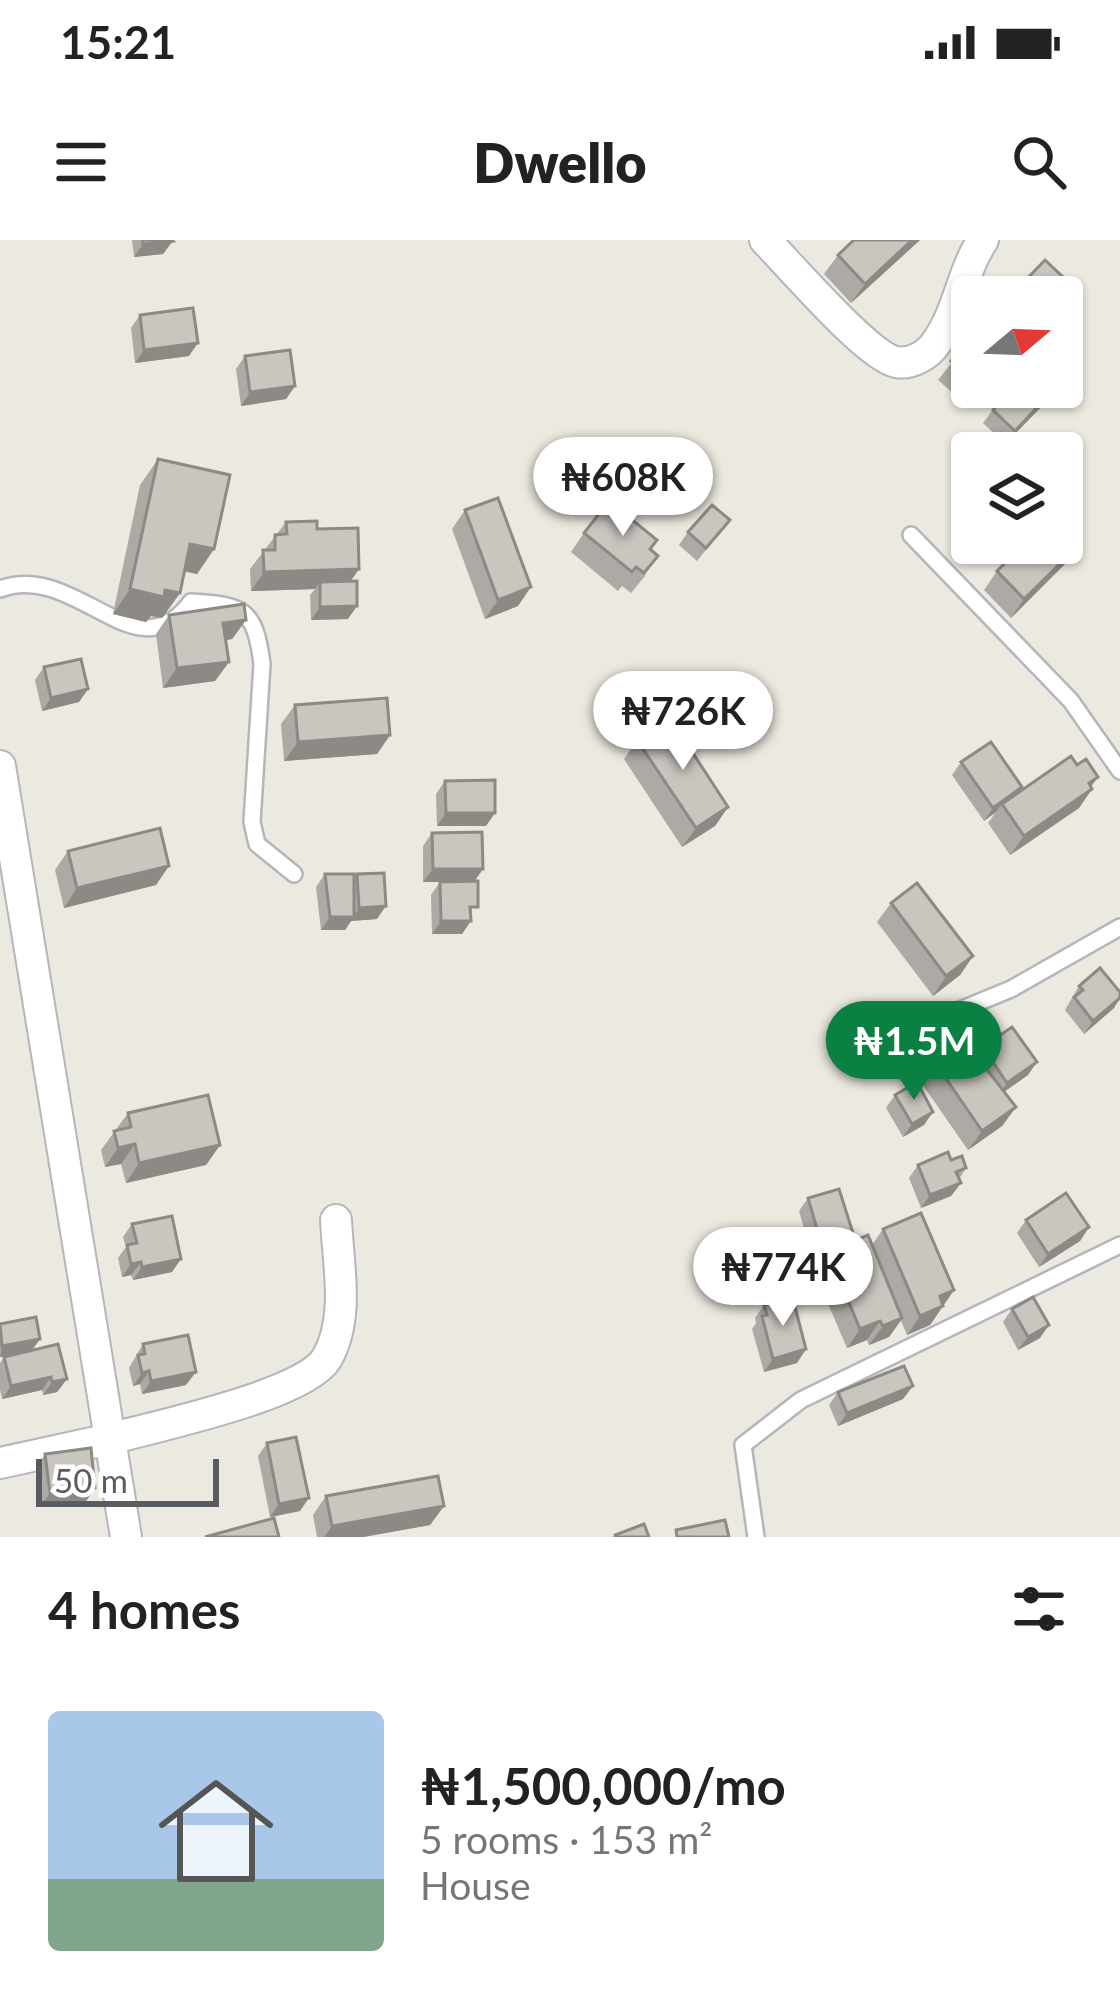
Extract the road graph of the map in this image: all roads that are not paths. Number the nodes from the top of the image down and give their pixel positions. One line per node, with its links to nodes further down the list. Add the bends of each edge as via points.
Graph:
1 (765, 240): 2 (street, via 866,343 904,363 934,346)
2 (983, 240)
3 (911, 536): 6 (lane, via 1071,701)
4 (0, 589): 7 (lane, via 36,582 90,602 112,621 154,628 177,621 191,602 242,610 262,664 252,822 257,844)
5 (0, 766): 12 (street)
6 (1120, 771)
7 (294, 874)
8 (1120, 927): 9 (lane, via 1011,989)
9 (921, 1026)
10 (336, 1220): 12 (street, via 341,1312 314,1377)
11 (1120, 1245): 15 (lane, via 801,1400 742,1445)
12 (110, 1439): 13 (street); 14 (street)
13 (0, 1463)
14 (126, 1537)
15 (756, 1537)

